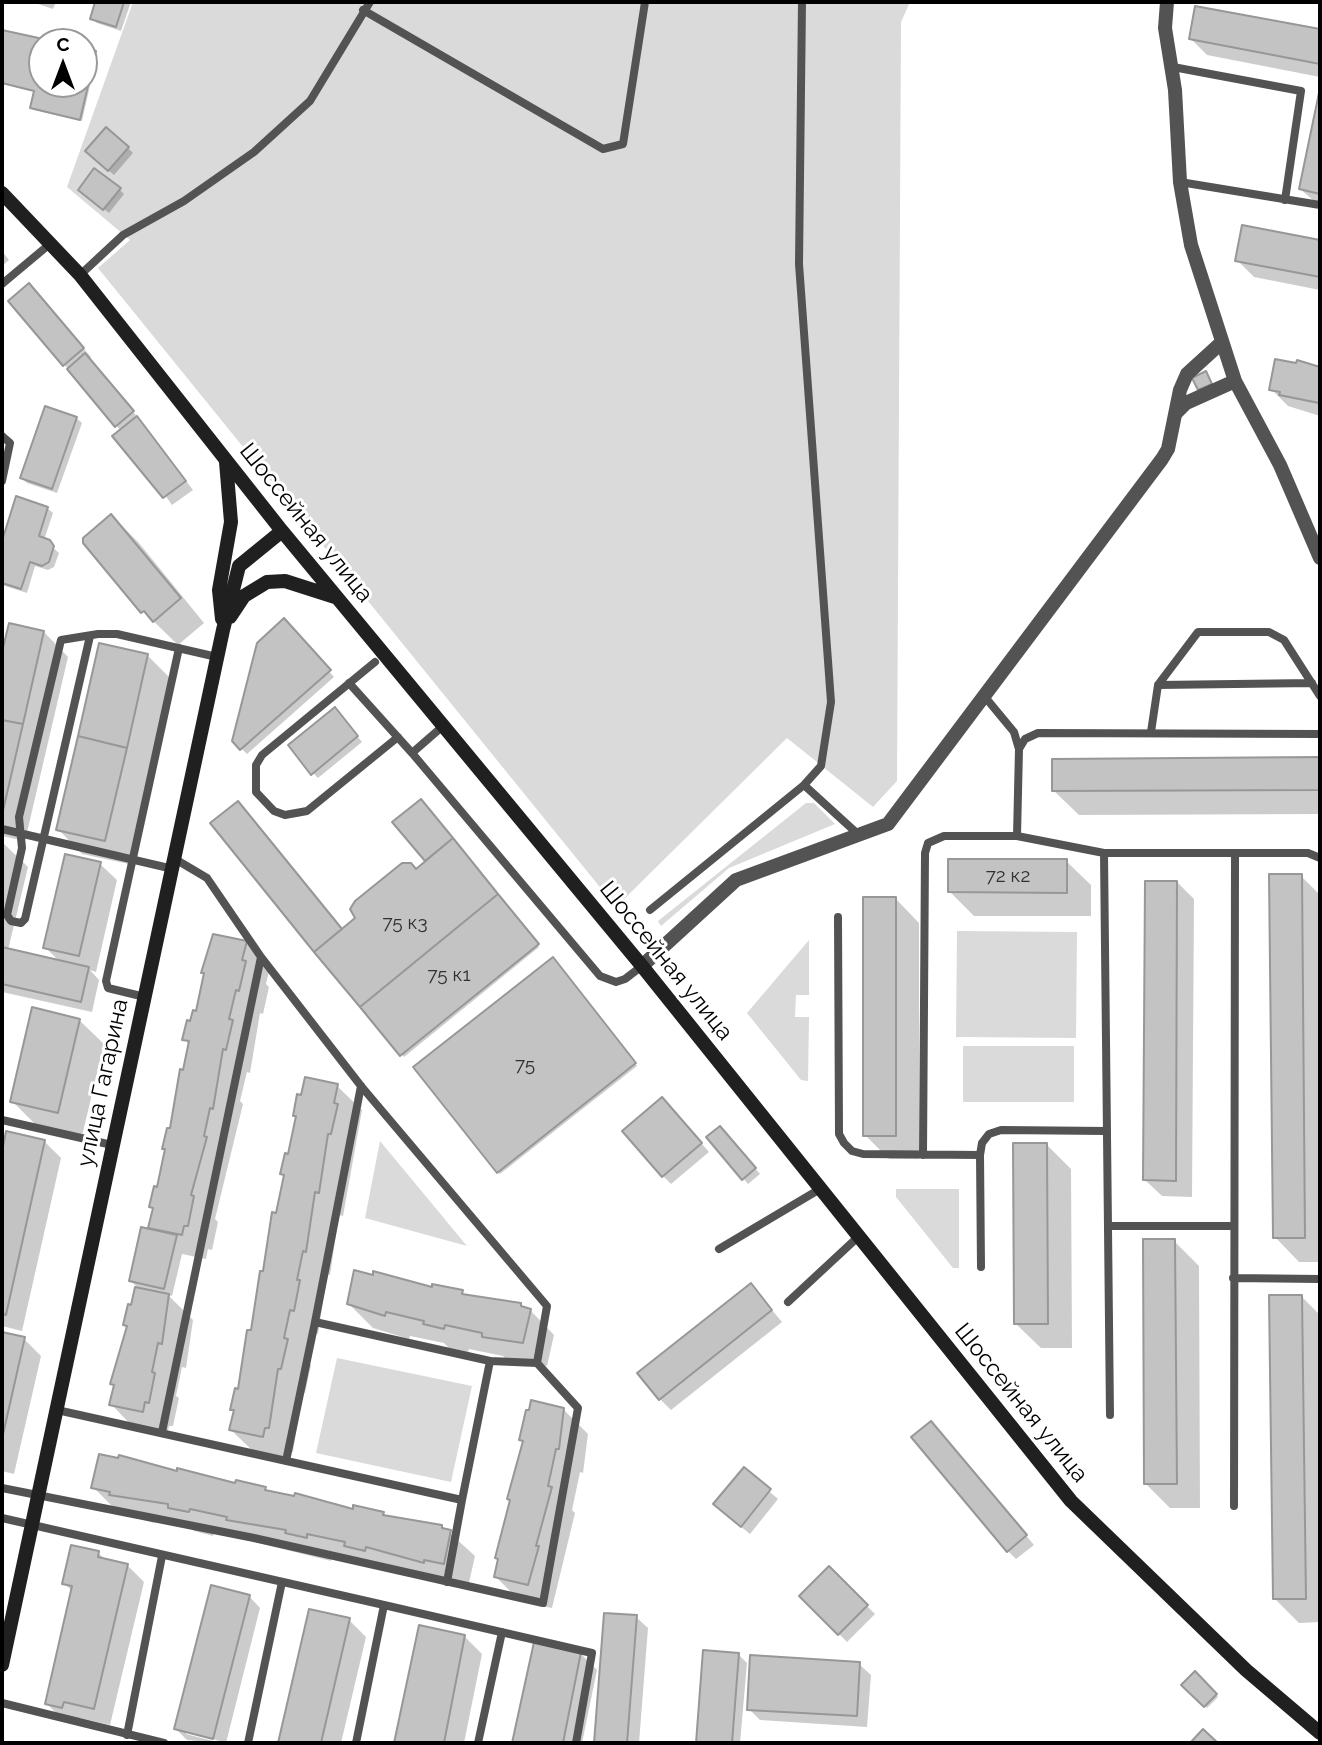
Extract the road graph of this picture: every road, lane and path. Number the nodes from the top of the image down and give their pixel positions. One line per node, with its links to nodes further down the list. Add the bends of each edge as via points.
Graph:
1 (369, 2): 5 (lane)
2 (645, 2): 5 (lane, via 623,144 603,149)
3 (802, 2): 39 (lane, via 799,264 831,702 821,766)
4 (1167, 2): 6 (street, via 1165,28)
5 (363, 10): 12 (lane, via 310,101 254,152 184,201 123,235)
6 (1173, 67): 7 (street); 9 (lane, via 1301,91)
7 (1180, 182): 9 (lane); 14 (street, via 1191,245)
8 (2, 193): 11 (main road, Шоссейная улица)
9 (1285, 200): 10 (lane)
10 (1320, 205)
11 (51, 243): 12 (main road, Шоссейная улица); 13 (lane)
12 (80, 275): 18 (main road, Шоссейная улица)
13 (2, 284)
14 (1221, 343): 15 (street); 16 (street, via 1187,374)
15 (1236, 381): 16 (street, via 1186,403); 21 (street, via 1280,465)
16 (1175, 414): 32 (street, via 1162,459)
17 (2, 436): 19 (lane, via 10,443)
18 (226, 461): 20 (main road, Шоссейная улица); 23 (main road, via 231,522 219,590)
19 (2, 481)
20 (282, 531): 22 (main road, Шоссейная улица); 23 (main road, улица Гагарина, via 239,566)
21 (1320, 558)
22 (337, 597): 23 (main road, via 285,581 267,582 244,596); 33 (main road, Шоссейная улица)
23 (223, 630): 26 (main road, улица Гагарина)
24 (90, 636): 25 (lane, via 117,634); 41 (lane, via 59,643 19,817); 44 (lane)
25 (179, 648): 26 (lane); 48 (lane)
26 (217, 657): 49 (main road, улица Гагарина)
27 (374, 662): 28 (lane)
28 (349, 683): 36 (lane); 36 (lane, via 262,755 254,778 264,804 285,815 307,811)
29 (1312, 683): 30 (lane); 30 (lane, via 1284,640 1269,632 1198,632); 31 (lane)
30 (1158, 685): 34 (lane)
31 (1320, 696)
32 (985, 697): 37 (lane, via 1014,732); 42 (street, via 888,824)
33 (443, 726): 38 (lane); 53 (main road, Шоссейная улица)
34 (1151, 732): 35 (lane); 37 (lane, via 1038,733)
35 (1320, 734)
36 (398, 737): 38 (lane)
37 (1019, 748): 43 (lane)
38 (412, 752): 53 (lane, via 600,976 615,982)
39 (804, 785): 42 (lane); 50 (lane)
40 (2, 829): 41 (lane)
41 (21, 834): 44 (lane); 44 (lane, via 7,915 11,921 25,919)
42 (860, 836): 53 (street, via 736,880)
43 (1017, 836): 45 (lane); 59 (lane, via 944,836 928,843 925,853)
44 (44, 839): 48 (lane)
45 (1104, 853): 46 (lane); 57 (lane)
46 (1234, 853): 47 (lane, via 1308,853); 63 (lane)
47 (1320, 858)
48 (132, 859): 49 (lane); 54 (lane, via 106,984)
49 (174, 864): 52 (lane, via 207,878); 54 (main road, улица Гагарина)
50 (650, 910)
51 (838, 917): 59 (lane, via 839,1134 852,1151 863,1154)
52 (261, 957): 55 (lane); 75 (lane)
53 (642, 966): 61 (main road, Шоссейная улица)
54 (145, 997): 58 (main road, улица Гагарина)
55 (361, 1086): 70 (lane); 72 (lane, via 547,1306)
56 (2, 1120): 58 (lane)
57 (1107, 1131): 60 (lane, via 1001,1130 989,1134); 62 (lane)
58 (113, 1145): 73 (main road, улица Гагарина)
59 (923, 1154): 60 (lane)
60 (980, 1155): 66 (lane)
61 (820, 1189): 64 (main road, Шоссейная улица); 65 (lane)
62 (1108, 1226): 63 (lane); 74 (lane)
63 (1233, 1226): 67 (lane)
64 (858, 1237): 69 (lane); 90 (main road, Шоссейная улица, via 1071,1501 1246,1670)
65 (719, 1249)
66 (981, 1267)
67 (1233, 1278): 68 (lane); 80 (lane)
68 (1320, 1279)
69 (788, 1302)
70 (315, 1322): 71 (lane); 76 (lane)
71 (490, 1361): 72 (lane); 79 (lane)
72 (537, 1363): 84 (lane, via 578,1408 543,1603)
73 (57, 1410): 75 (lane); 78 (main road, улица Гагарина)
74 (1110, 1415)
75 (162, 1432): 76 (lane)
76 (286, 1461): 79 (lane)
77 (2, 1488): 78 (lane)
78 (38, 1496): 82 (main road, улица Гагарина); 84 (lane)
79 (462, 1500): 84 (lane)
80 (1234, 1506)
81 (2, 1518): 82 (lane)
82 (31, 1524): 83 (lane); 88 (main road, улица Гагарина)
83 (162, 1556): 85 (lane); 91 (lane)
84 (447, 1582)
85 (282, 1583): 86 (lane); 93 (lane)
86 (384, 1605): 87 (lane); 94 (lane)
87 (502, 1632): 95 (lane); 96 (lane, via 592,1653)
88 (2, 1665)
89 (2, 1703): 91 (lane)
90 (1320, 1733)
91 (127, 1735): 92 (lane)
92 (164, 1743)
93 (248, 1743)
94 (356, 1743)
95 (478, 1743)
96 (576, 1743)

